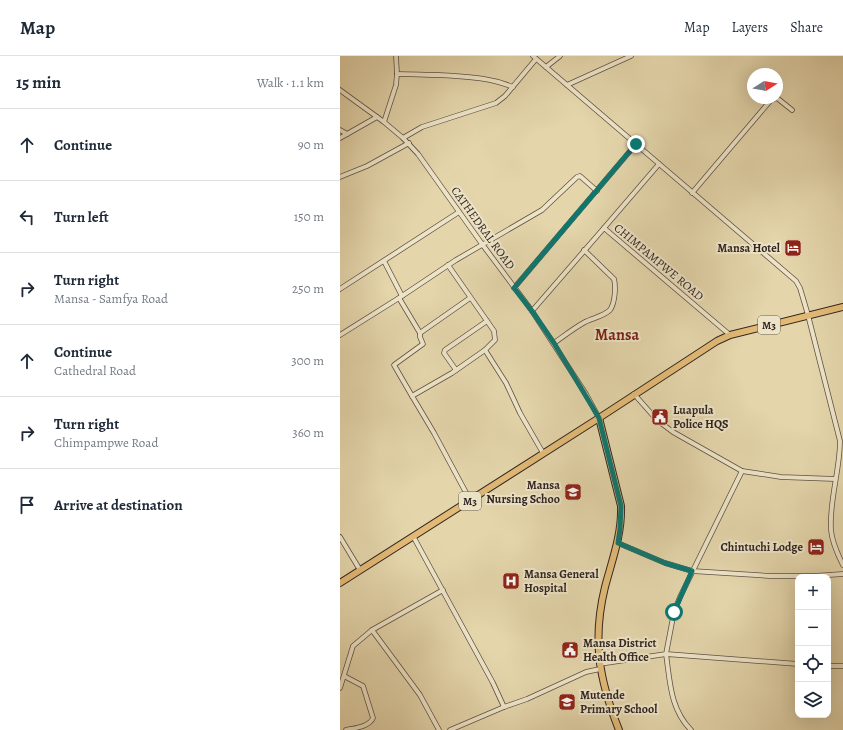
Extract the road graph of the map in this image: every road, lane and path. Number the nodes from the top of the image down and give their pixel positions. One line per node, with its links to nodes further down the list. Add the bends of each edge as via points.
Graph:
1 (396, 56): 6 (street)
2 (560, 56): 5 (street)
3 (631, 56): 7 (street)
4 (534, 57): 5 (street); 8 (street)
5 (546, 67): 7 (street)
6 (397, 74): 8 (street, via 475,77); 12 (street)
7 (567, 85): 18 (street)
8 (513, 87): 16 (street, via 496,103 422,127)
9 (340, 90): 11 (street, CATHEDRAL ROAD)
10 (792, 110): 22 (street, via 777,98 771,100)
11 (377, 117): 12 (street, CATHEDRAL ROAD); 14 (street)
12 (384, 122): 16 (street, CATHEDRAL ROAD)
13 (340, 130): 14 (street)
14 (347, 134): 15 (street)
15 (340, 138)
16 (403, 138): 17 (street, CATHEDRAL ROAD)
17 (408, 143): 20 (street, via 367,166); 23 (street, CATHEDRAL ROAD)
18 (636, 144): 19 (street); 21 (street)
19 (659, 164): 22 (street); 24 (street)
20 (340, 177)
21 (597, 191): 25 (street, via 578,176 542,210); 29 (street)
22 (692, 193): 35 (street, via 796,281)
23 (459, 212): 25 (street, CATHEDRAL ROAD); 27 (street)
24 (604, 228): 26 (street, CHIMPAMPWE ROAD); 39 (street, CHIMPAMPWE ROAD)
25 (482, 244): 28 (street); 29 (street, CATHEDRAL ROAD)
26 (584, 250): 34 (street, CHIMPAMPWE ROAD); 40 (street, via 614,279 612,305 610,310)
27 (384, 261): 30 (street); 31 (street)
28 (448, 265): 31 (street); 32 (street)
29 (514, 288): 34 (street, CATHEDRAL ROAD)
30 (340, 289)
31 (400, 297): 37 (street); 38 (street)
32 (470, 298): 36 (street); 37 (street)
33 (843, 306): 35 (main road, M3)
34 (532, 311): 40 (street, CATHEDRAL ROAD)
35 (808, 315): 39 (main road, M3); 48 (street, via 840,441)
36 (487, 321): 41 (street, via 494,331 495,338); 42 (street, via 445,350 444,353)
37 (420, 333): 44 (street, via 423,345 394,365)
38 (340, 335)
39 (730, 335): 43 (main road, M3)
40 (554, 343): 45 (street, CATHEDRAL ROAD)
41 (485, 350): 42 (street); 46 (street, via 506,383)
42 (456, 370): 44 (street)
43 (634, 394): 45 (main road, M3); 47 (street, via 657,420 673,432)
44 (412, 396): 49 (street)
45 (599, 418): 46 (main road, M3); 52 (main road, via 621,506)
46 (543, 453): 49 (main road, M3)
47 (742, 470): 48 (street, via 781,477); 55 (street)
48 (835, 479): 53 (street, via 831,532)
49 (470, 500): 50 (main road, M3)
50 (414, 536): 54 (main road, M3); 58 (street)
51 (340, 537): 54 (street)
52 (618, 543): 55 (street, via 665,563); 64 (main road, via 600,616)
53 (843, 566)
54 (360, 570): 57 (main road, M3)
55 (692, 571): 56 (street, via 770,576); 60 (street, via 674,612)
56 (843, 574)
57 (340, 583)
58 (443, 590): 59 (street); 67 (street)
59 (372, 630): 65 (street, via 353,646); 69 (street, via 420,695)
60 (666, 654): 61 (street); 64 (street); 72 (street, via 676,709 682,721)
61 (795, 664)
62 (831, 666): 63 (street)
63 (843, 666)
64 (600, 667): 67 (street); 71 (main road, via 607,698)
65 (344, 676): 66 (street); 68 (street, via 363,686 372,718 367,725)
66 (340, 688)
67 (504, 707): 70 (street)
68 (346, 730)
69 (439, 730)
70 (450, 730)
71 (619, 730)
72 (691, 730)

